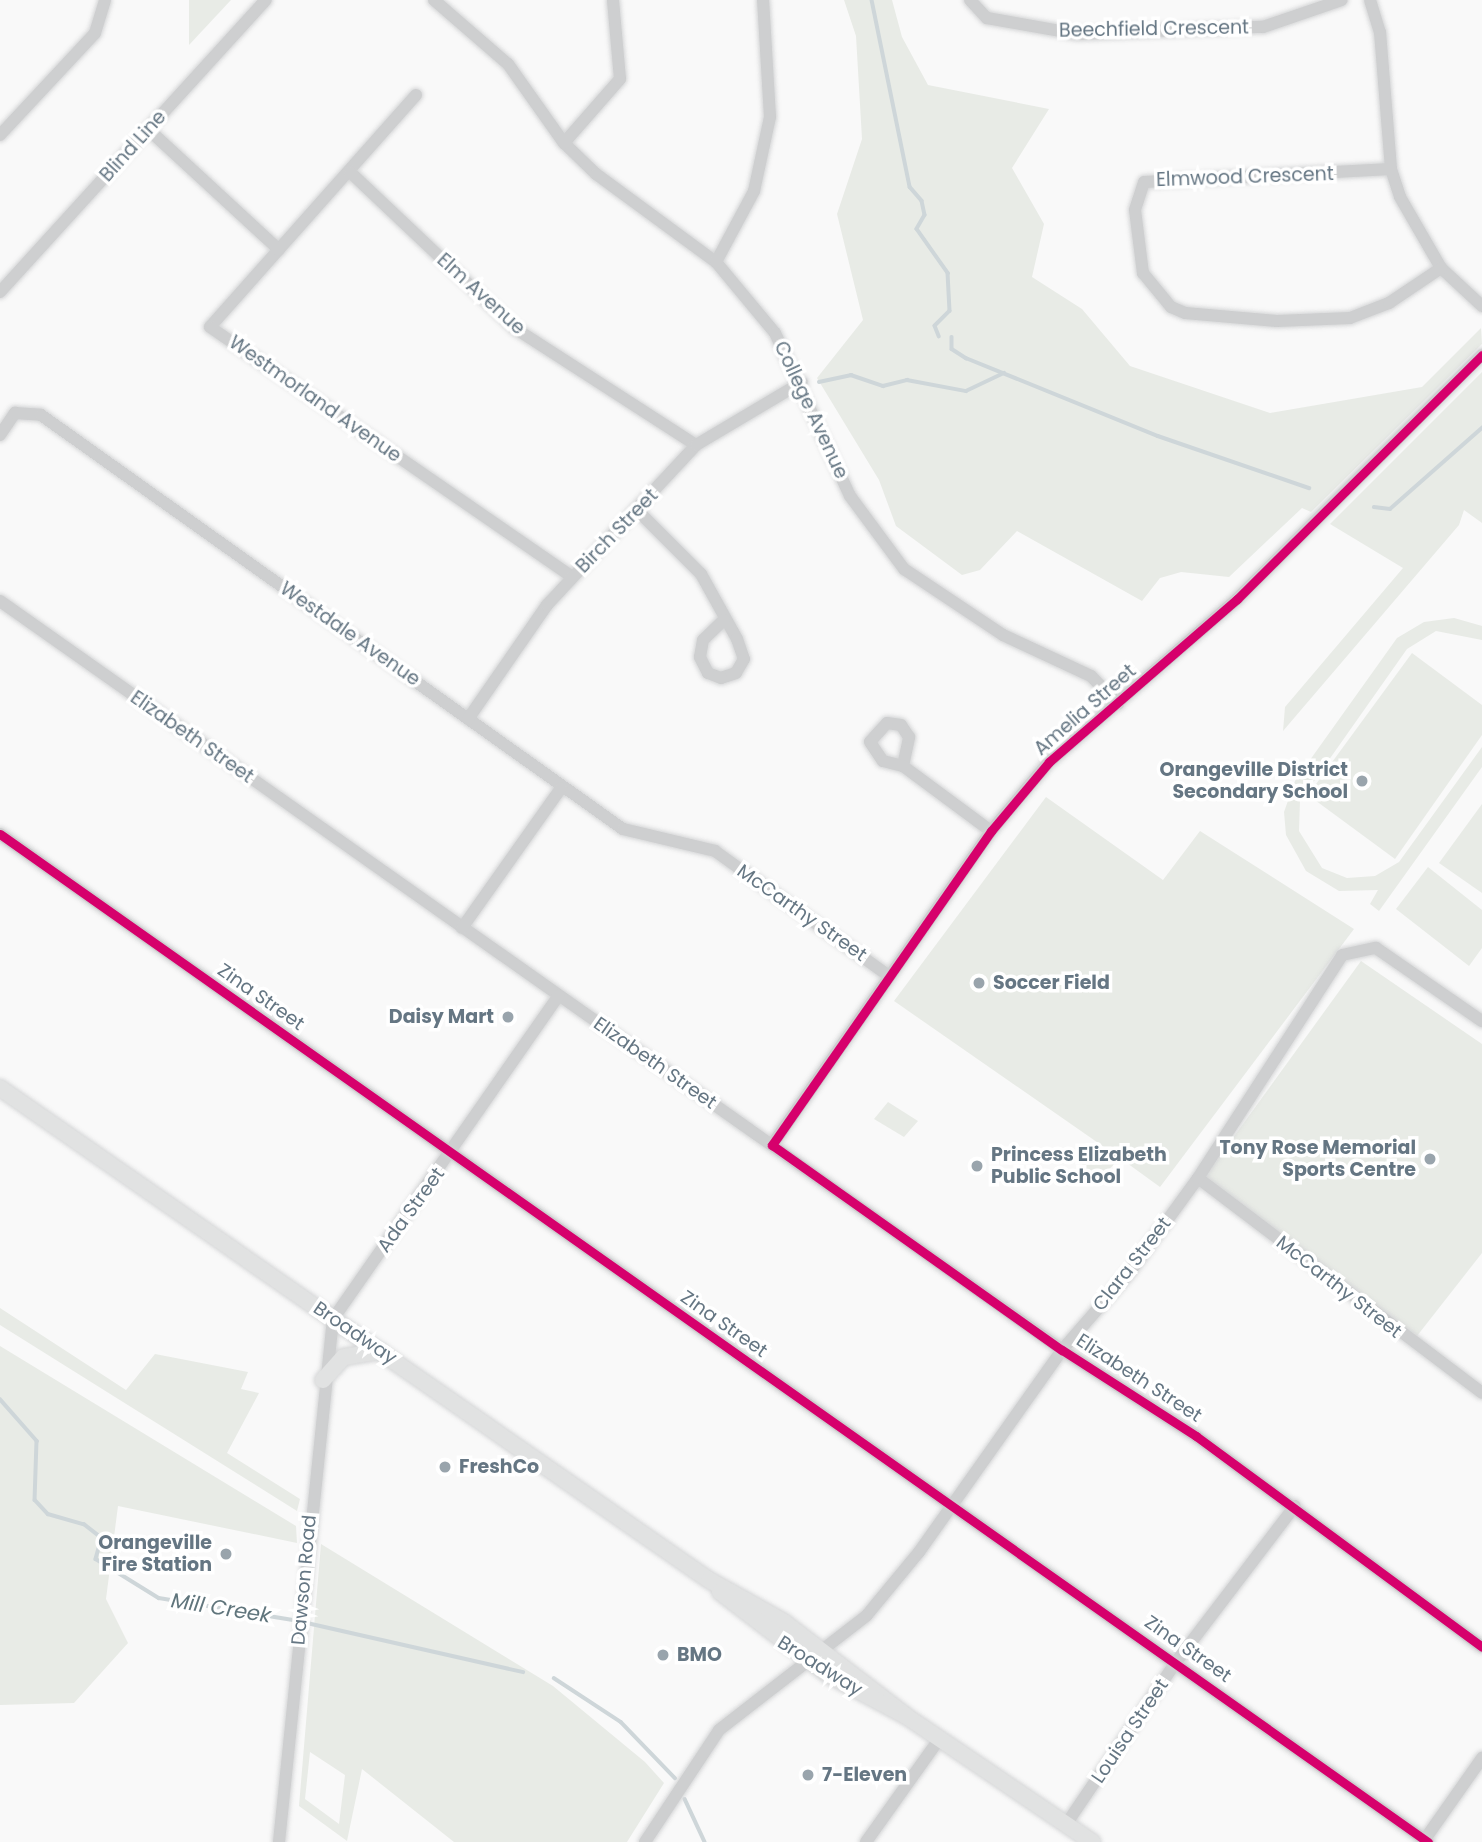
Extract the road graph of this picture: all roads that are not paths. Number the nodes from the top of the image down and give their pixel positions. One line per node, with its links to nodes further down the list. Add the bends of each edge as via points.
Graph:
1 (105, 0): 11 (street, via 95,33)
2 (266, 0): 10 (street, Blind Line)
3 (434, 0): 12 (street, College Avenue, via 508,64)
4 (613, 0): 12 (street, via 620,79)
5 (763, 0): 16 (street, via 770,117 754,191)
6 (970, 0): 7 (street, Beechfield Crescent, via 987,18 1077,34 1263,27)
7 (1342, 0)
8 (1370, 0): 13 (street, via 1380,32)
9 (416, 95): 14 (street, Westmorland Avenue)
10 (148, 129): 15 (street); 18 (street, Blind Line)
11 (0, 135)
12 (564, 143): 16 (street, College Avenue)
13 (1391, 169): 17 (street, via 1407,214); 17 (street, Elmwood Crescent, via 1144,181 1135,210 1143,273 1171,307 1185,313 1277,320 1350,318 1397,299)
14 (350, 172): 15 (street, Westmorland Avenue); 24 (street, Elm Avenue, via 516,329)
15 (279, 250): 26 (street, Westmorland Avenue, via 210,327)
16 (716, 262): 22 (street, College Avenue, via 775,333)
17 (1441, 268): 20 (street)
18 (5, 277): 19 (street, Blind Line)
19 (0, 292)
20 (1482, 306)
21 (1482, 355): 29 (street, Amelia Street, via 1296,543)
22 (802, 382): 24 (street, Birch Street); 29 (street, College Avenue, via 850,496 904,569 1003,635 1091,676)
23 (0, 435): 30 (street, Westdale Avenue, via 15,413 41,415)
24 (696, 445): 25 (street, Birch Street)
25 (639, 512): 26 (street, Birch Street); 28 (street, via 701,574)
26 (572, 577): 30 (street, Birch Street)
27 (0, 601): 36 (street, Elizabeth Street)
28 (724, 620): 28 (street, via 703,640 700,657 708,673 721,678 736,673 744,659)
29 (1118, 704): 33 (street, Amelia Street, via 1049,762)
30 (468, 719): 32 (street, Westdale Avenue)
31 (903, 766): 33 (street)
32 (561, 788): 35 (street, Westdale Avenue, via 623,829); 36 (street)
33 (991, 831): 37 (street, Amelia Street)
34 (0, 834): 42 (street, Zina Street)
35 (715, 851): 37 (street, McCarthy Street)
36 (462, 928): 38 (street, Elizabeth Street)
37 (889, 976): 41 (street, Amelia Street)
38 (558, 996): 41 (street, Elizabeth Street); 42 (street, Ada Street)
39 (1482, 1021): 43 (street, Clara Street, via 1378,949 1362,946 1342,954)
40 (0, 1088): 44 (main road, Broadway)
41 (772, 1145): 45 (street, Elizabeth Street)
42 (451, 1154): 44 (street, Ada Street); 49 (street, Zina Street)
43 (1198, 1178): 45 (street, Clara Street, via 1129,1273); 48 (street, McCarthy Street)
44 (333, 1318): 46 (main road, Broadway); 47 (street, Dawson Road)
45 (1062, 1350): 49 (street, Clara Street); 50 (street, Elizabeth Street)
46 (381, 1351): 47 (main road, via 344,1357); 51 (main road, Broadway)
47 (323, 1380): 61 (street, Dawson Road)
48 (1482, 1393)
49 (949, 1504): 53 (street, Clara Street, via 867,1615); 55 (street, Zina Street)
50 (1295, 1506): 52 (street, Elizabeth Street); 55 (street, Louisa Street)
51 (709, 1580): 53 (main road, Broadway); 54 (main road, Broadway)
52 (1482, 1647)
53 (822, 1649): 54 (street, Clara Street); 56 (main road, Broadway)
54 (806, 1660): 56 (main road, Broadway); 62 (street, Clara Street, via 719,1730)
55 (1176, 1662): 59 (street, Louisa Street); 60 (street, Zina Street)
56 (905, 1716): 57 (main road, Broadway)
57 (940, 1738): 59 (main road, Broadway); 63 (street)
58 (1482, 1758): 60 (street)
59 (1067, 1823): 64 (main road, Broadway)
60 (1425, 1841)
61 (279, 1842)
62 (645, 1842)
63 (866, 1842)
64 (1092, 1842)

